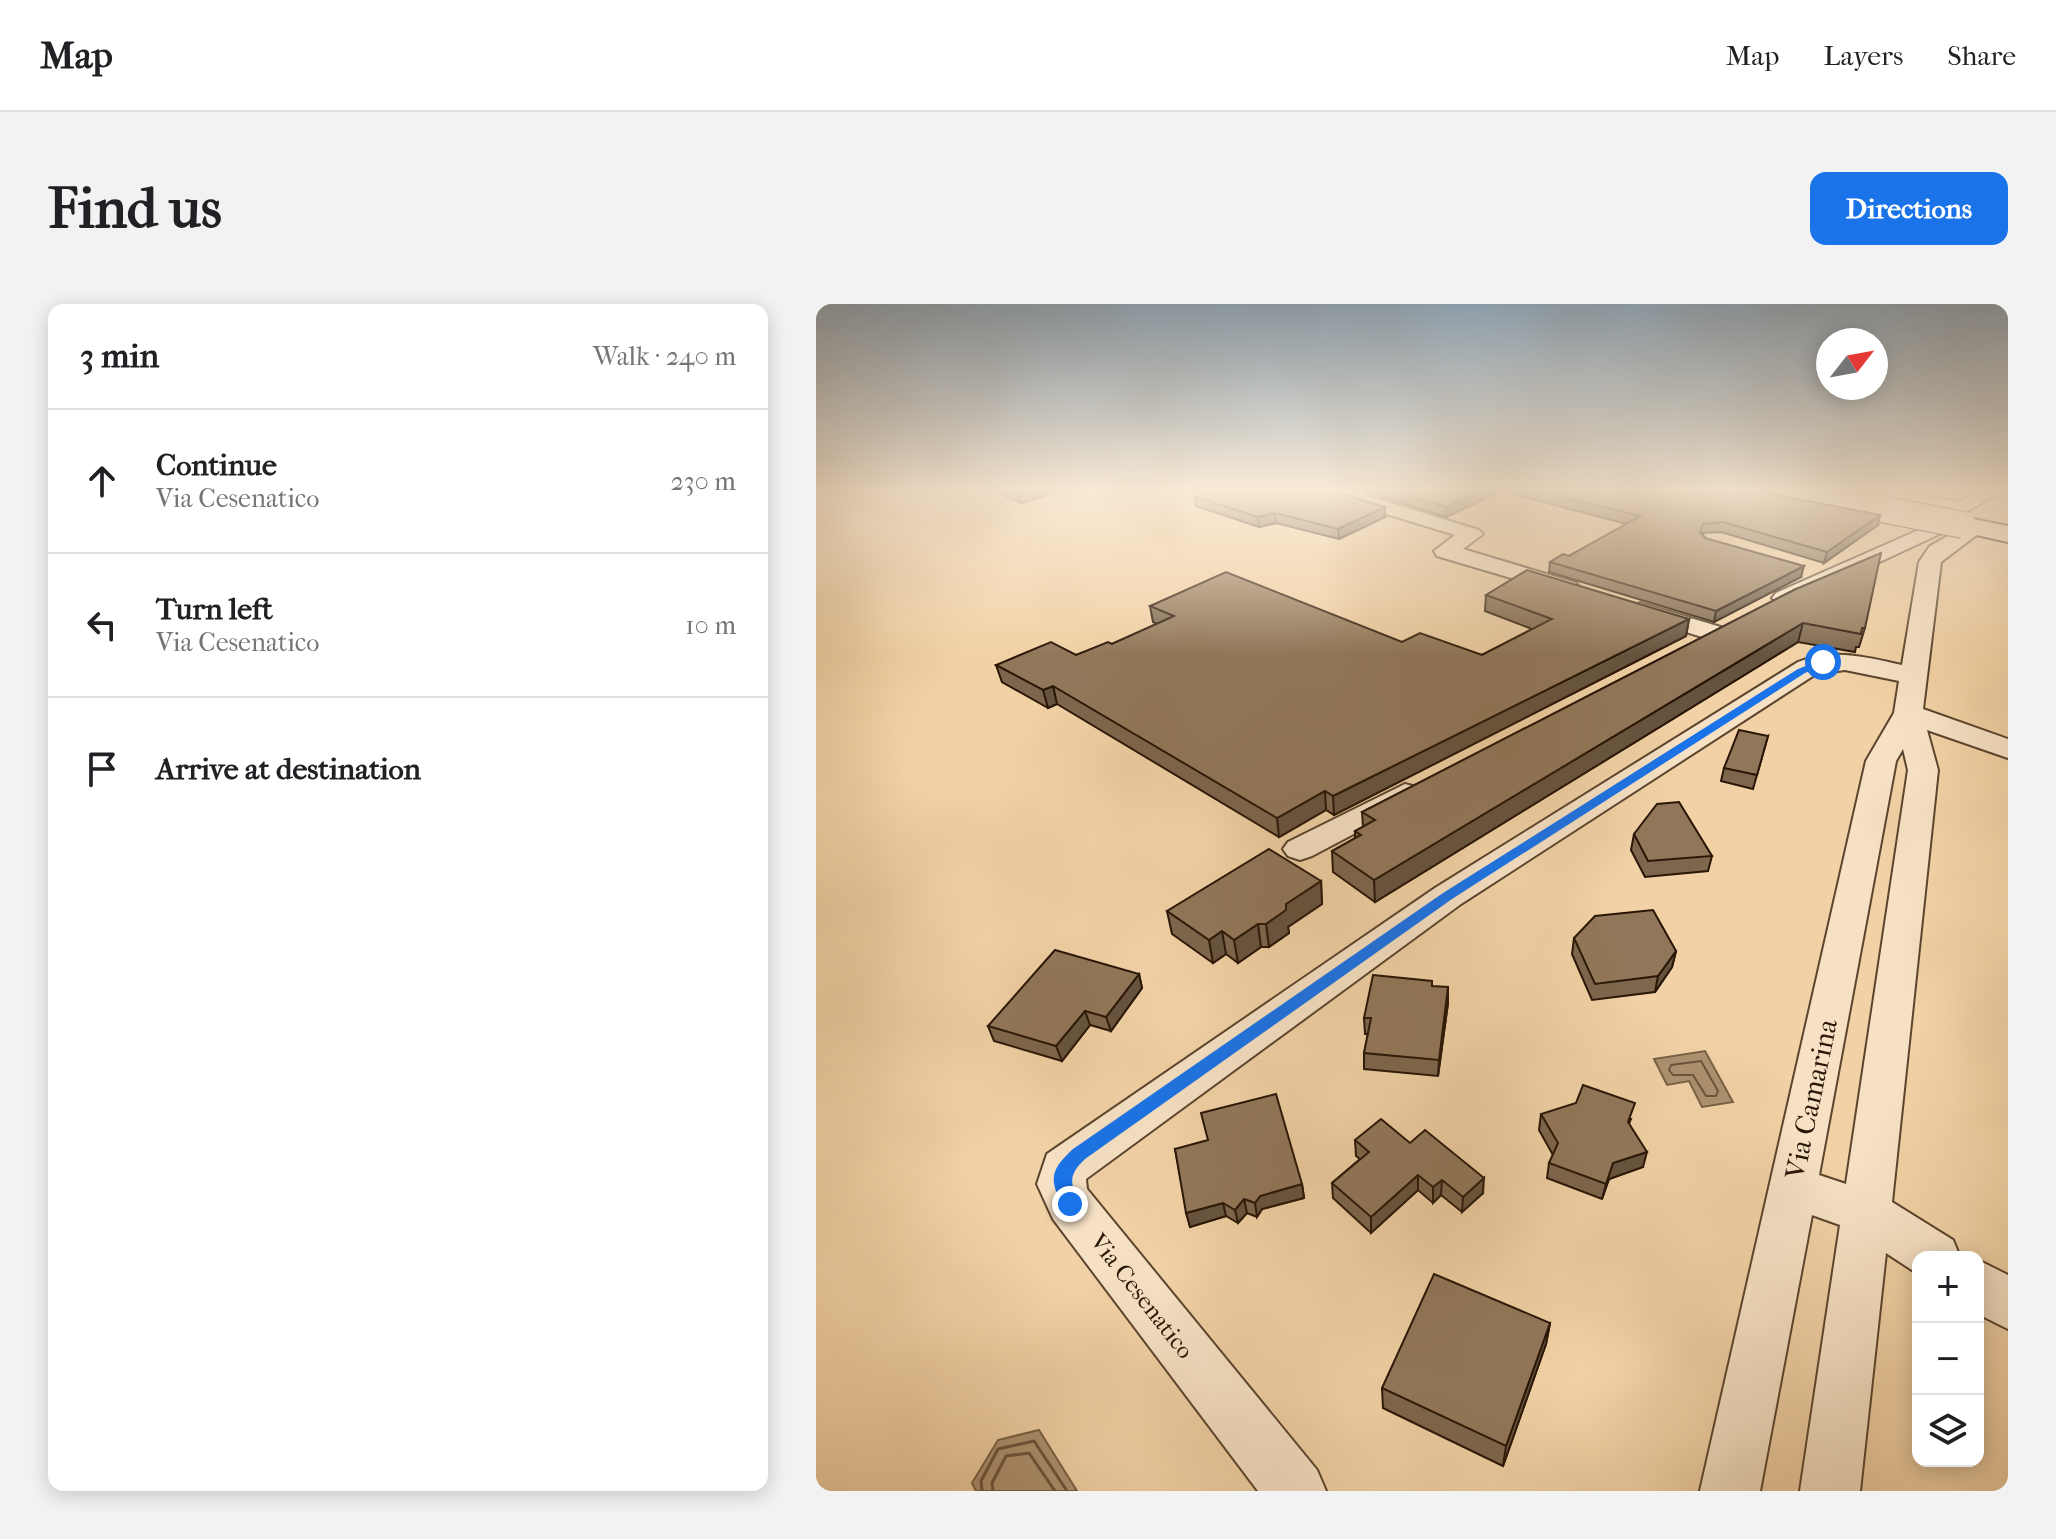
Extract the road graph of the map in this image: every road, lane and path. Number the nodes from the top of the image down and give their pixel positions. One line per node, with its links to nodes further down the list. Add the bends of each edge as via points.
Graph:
1 (1455, 544): 6 (street, via 1445,551)
2 (1903, 544): 5 (street)
3 (1943, 544): 12 (street, Via Camarina, via 1930,562)
4 (1800, 566): 5 (street)
5 (1829, 575): 8 (street)
6 (1595, 597)
7 (1625, 606): 10 (street)
8 (1766, 607)
9 (1741, 620): 10 (street)
10 (1715, 633): 11 (street)
11 (1687, 648)
12 (1911, 695): 13 (street); 16 (street, Via Camarina, via 1881,761); 17 (street, Via Camarina, via 1923,770); 21 (street, Via Cesenatico, via 1838,663 1815,663 1448,896 1064,1168 1061,1184 1070,1204)
13 (2008, 749)
14 (1425, 784): 15 (street)
15 (1300, 849)
16 (1793, 1187): 17 (street); 22 (street, Via Camarina)
17 (1865, 1212): 18 (street); 23 (street, Via Camarina)
18 (1926, 1251)
19 (1984, 1289): 20 (street)
20 (2008, 1304)
21 (1296, 1491)
22 (1730, 1491)
23 (1830, 1491)

